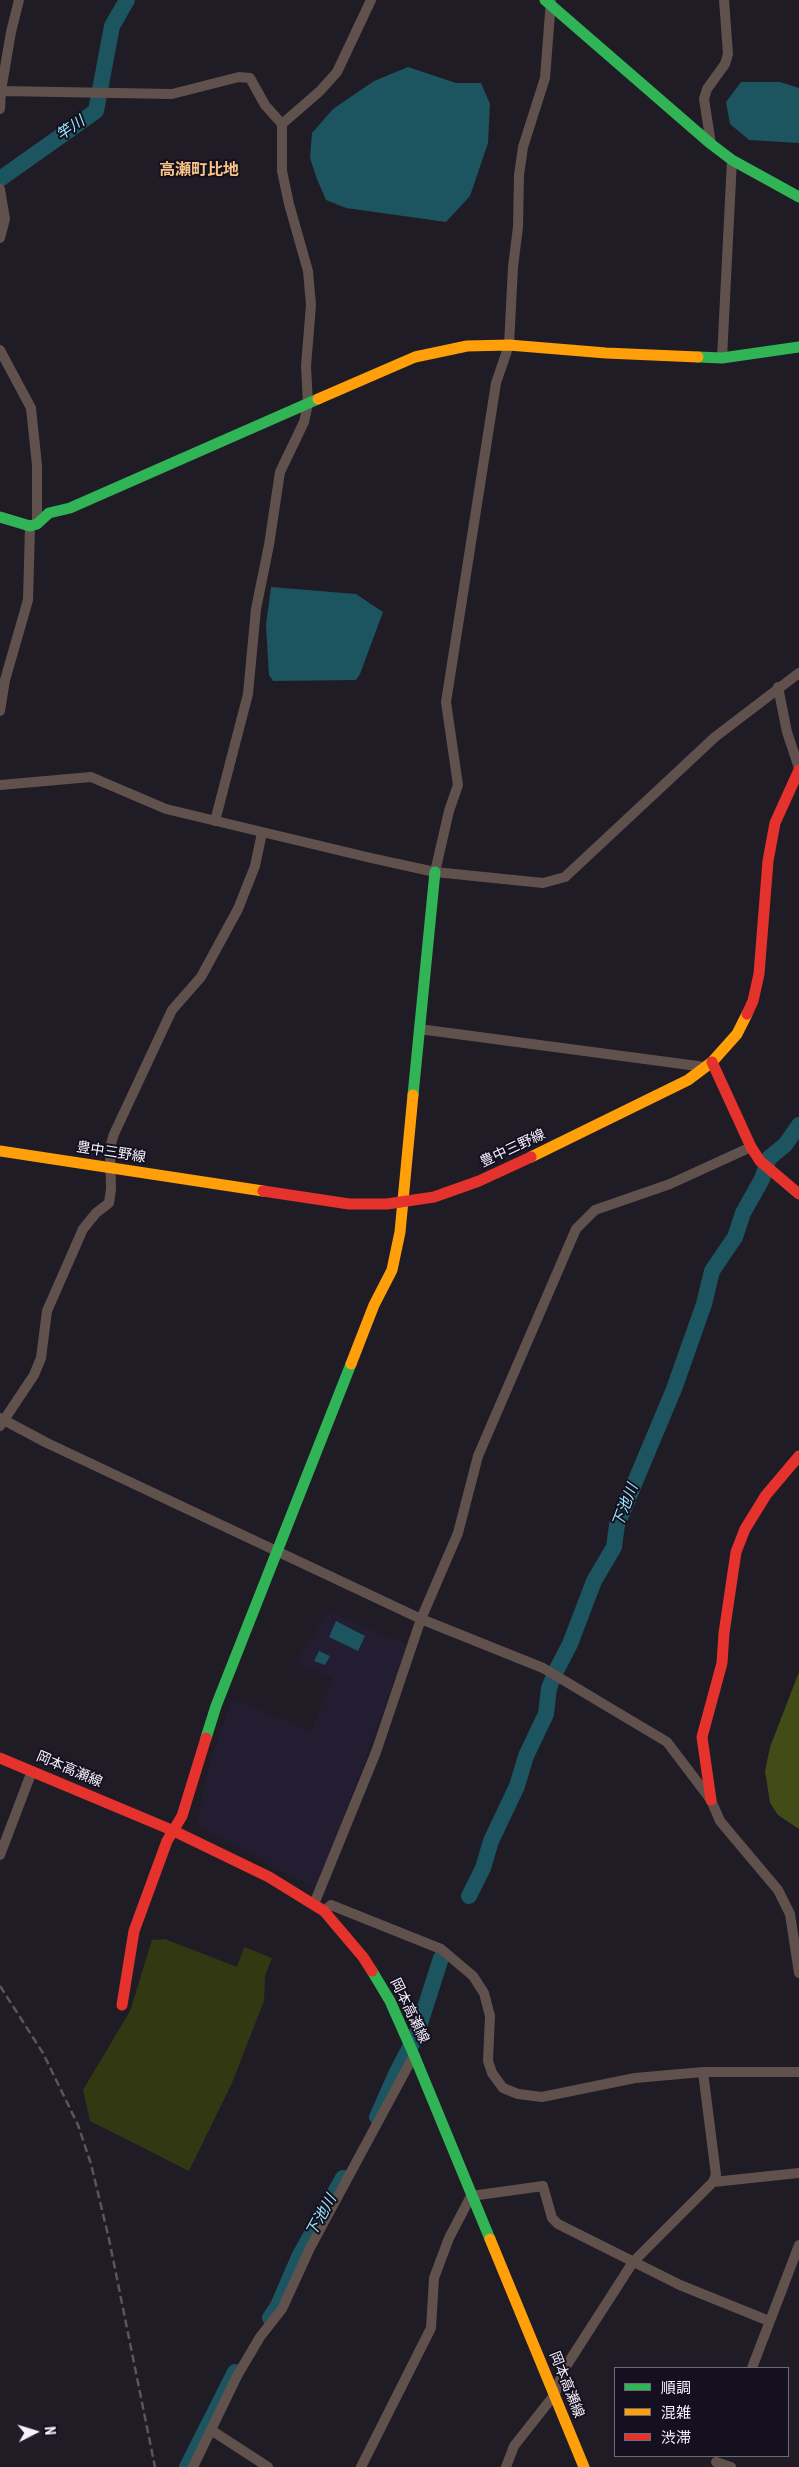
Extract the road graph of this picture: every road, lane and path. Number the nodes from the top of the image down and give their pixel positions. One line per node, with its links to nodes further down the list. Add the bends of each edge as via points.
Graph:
1 (19, 0): 5 (street)
2 (371, 0): 7 (street, via 337,72)
3 (724, 0): 8 (street, via 728,54 704,99)
4 (549, 1): 8 (street); 13 (street, via 545,78 523,147 518,175 518,227)
5 (1, 91): 6 (street); 7 (street, via 172,94 239,77 250,78 265,106)
6 (0, 109)
7 (282, 124): 17 (street, via 282,171 308,271 311,304 306,366)
8 (711, 144): 9 (street)
9 (732, 160): 11 (street); 16 (street)
10 (0, 189): 12 (street, via 5,219)
11 (799, 197)
12 (0, 238)
13 (509, 345): 16 (street); 17 (street, via 466,346 416,358); 27 (street, via 496,383 446,702 458,785)
14 (799, 347): 16 (street)
15 (0, 350): 19 (street, via 31,408 36,465)
16 (722, 358)
17 (308, 404): 19 (street, via 70,508 49,513); 25 (street, via 304,422 280,472 256,609 248,694)
18 (0, 517): 19 (street)
19 (34, 525): 22 (street, via 28,600 5,680)
20 (799, 672): 21 (street)
21 (778, 687): 23 (street); 27 (street, via 715,737 565,877 543,883)
22 (0, 711)
23 (799, 769): 29 (street, 豊中三野線, via 781,806 771,841 760,974 753,1001 737,1034)
24 (0, 785): 25 (street, via 91,777 166,809)
25 (215, 821): 26 (street)
26 (262, 833): 27 (street); 32 (street, via 255,866 238,909 201,977 172,1010 114,1134 110,1147)
27 (435, 872): 28 (street)
28 (419, 1029): 29 (street); 34 (street)
29 (709, 1065): 30 (street); 34 (street, 豊中三野線, via 660,1095 478,1181 434,1197)
30 (751, 1147): 33 (street, via 760,1161); 38 (street, via 670,1184 595,1210 576,1229 478,1456 458,1533)
31 (0, 1151): 32 (street, 豊中三野線)
32 (111, 1168): 34 (street, 豊中三野線, via 321,1201 349,1204); 35 (street, via 109,1203 83,1229 47,1311 41,1358 34,1375)
33 (799, 1194)
34 (402, 1202): 37 (street, via 392,1270 374,1305)
35 (1, 1421): 37 (street)
36 (799, 1456): 41 (street, via 766,1495 736,1552 722,1663 702,1736)
37 (278, 1551): 38 (street); 42 (street, via 216,1706 182,1816)
38 (421, 1619): 41 (street, via 543,1668 655,1734 667,1742); 44 (street)
39 (0, 1758): 40 (street, 岡本高瀬線)
40 (32, 1771): 42 (street, 岡本高瀬線); 43 (street)
41 (711, 1800): 45 (street, via 720,1820 778,1890 790,1914)
42 (174, 1831): 44 (street, 岡本高瀬線, via 252,1867); 46 (street, via 167,1841 134,1931)
43 (0, 1855)
44 (319, 1907): 47 (street, 岡本高瀬線, via 363,1957 390,2001); 48 (street, via 331,1905 441,1949 474,1976 484,1994 490,2016 488,2061 503,2088 542,2097 635,2078)
45 (799, 1973)
46 (122, 2005)
47 (414, 2055): 52 (street, 岡本高瀬線); 58 (street, via 310,2248 282,2309 237,2376)
48 (703, 2072): 49 (street); 51 (street, via 716,2175)
49 (799, 2072)
50 (799, 2173): 51 (street)
51 (713, 2182): 54 (street)
52 (471, 2196): 54 (street, via 543,2186 552,2218 558,2224); 57 (street, 岡本高瀬線); 62 (street, via 448,2238 434,2278 431,2328)
53 (799, 2245): 55 (street)
54 (633, 2262): 55 (street); 57 (street, via 563,2371)
55 (769, 2321): 56 (street)
56 (752, 2367)
57 (555, 2394): 63 (street, via 514,2446); 64 (street, 岡本高瀬線)
58 (211, 2430): 60 (street); 61 (street)
59 (716, 2462): 65 (street)
60 (193, 2467)
61 (268, 2467)
62 (361, 2467)
63 (506, 2467)
64 (584, 2467)
65 (731, 2467)

